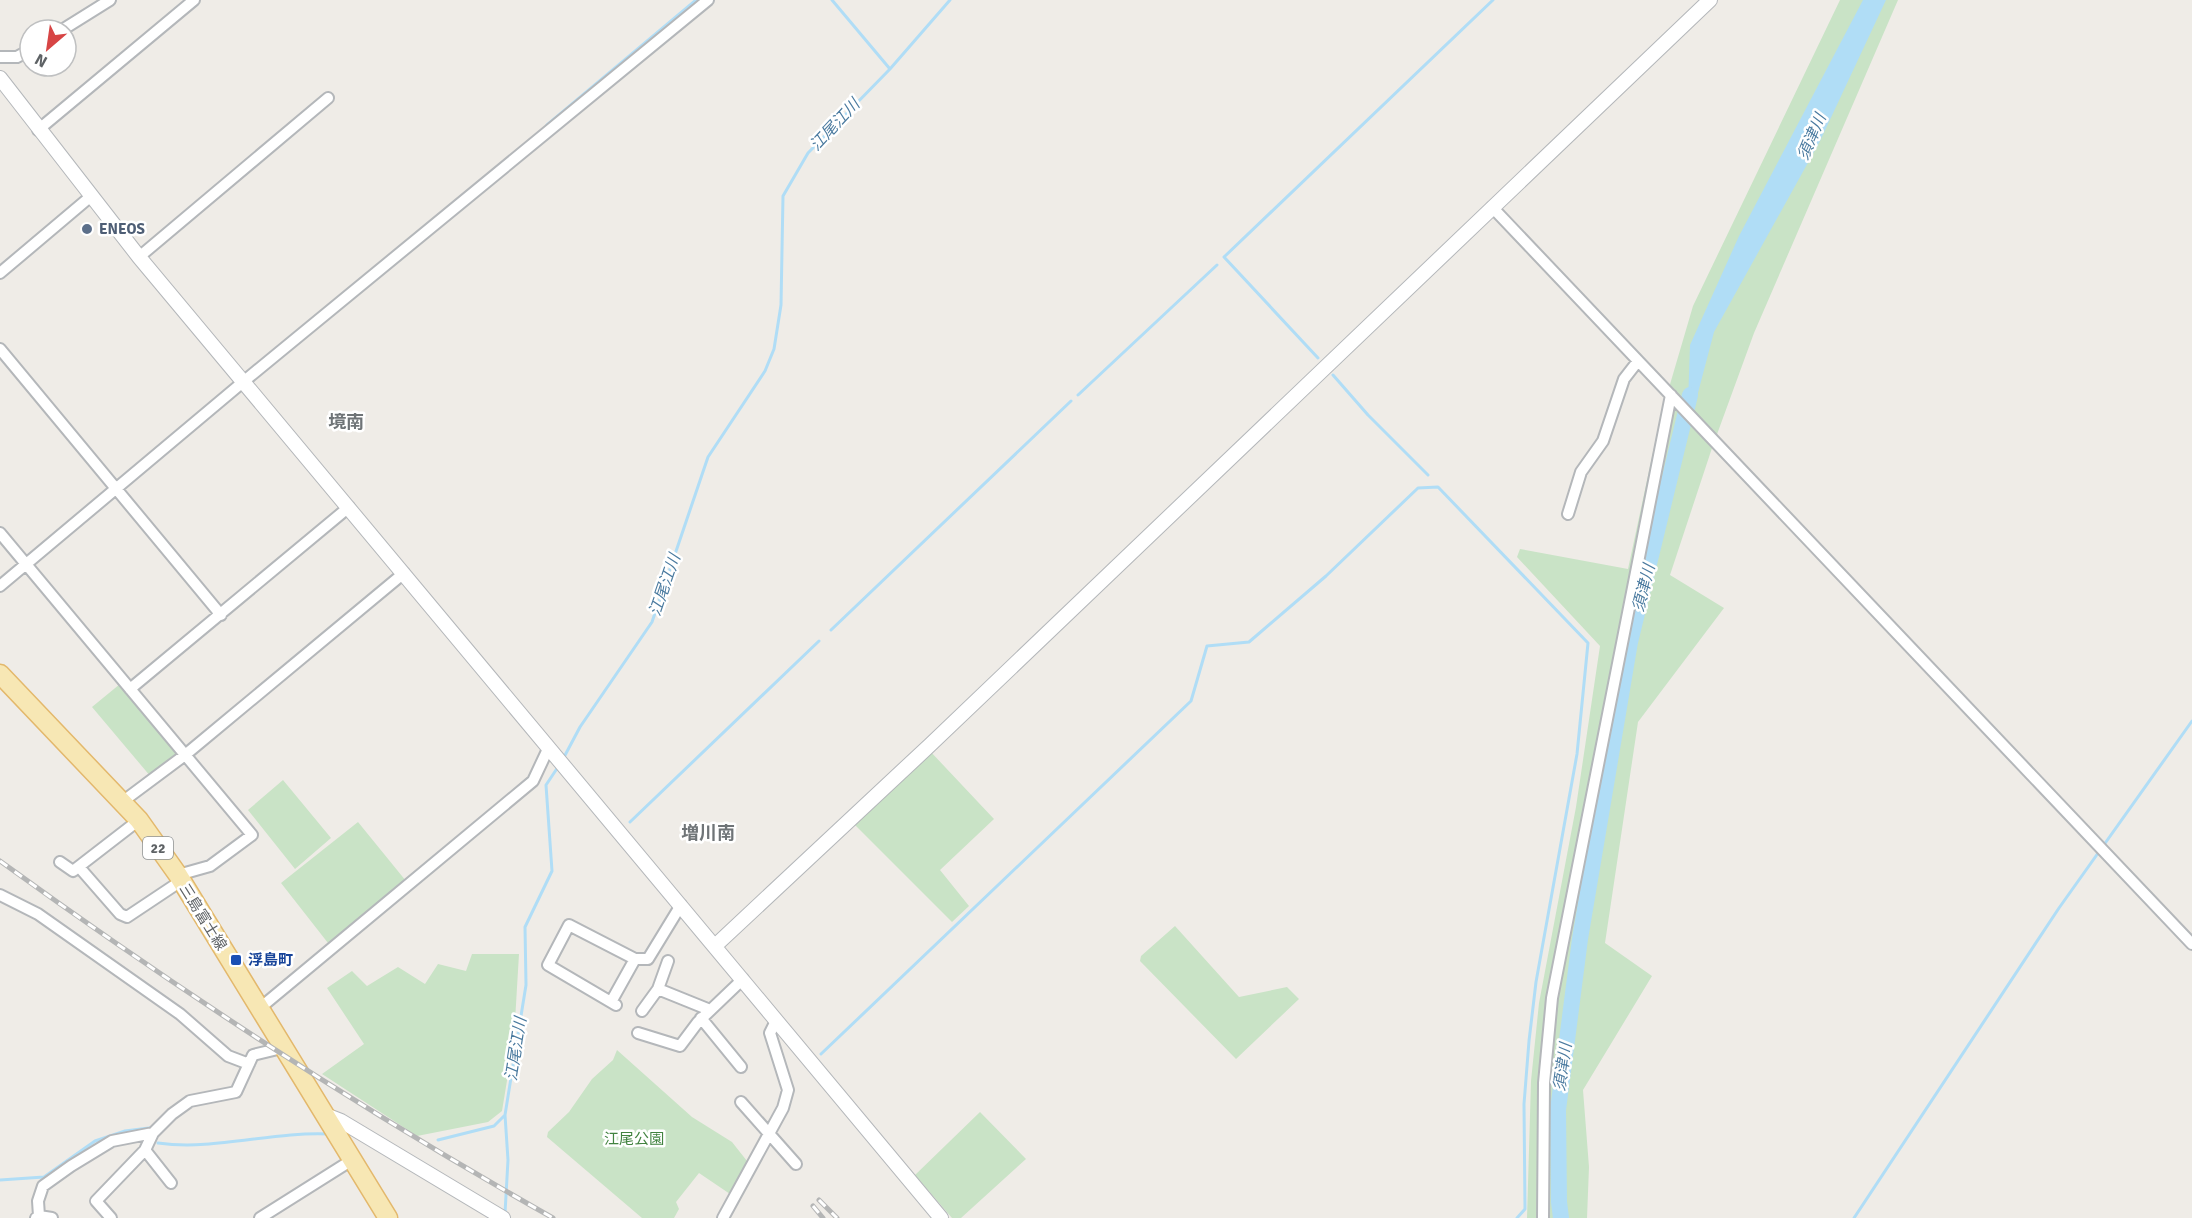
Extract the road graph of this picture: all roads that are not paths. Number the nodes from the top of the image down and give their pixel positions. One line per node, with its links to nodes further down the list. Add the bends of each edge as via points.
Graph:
1 (110, 0): 5 (street)
2 (708, 0): 17 (street)
3 (1710, 0): 12 (street)
4 (191, 1): 10 (street)
5 (78, 20)
6 (18, 56): 7 (street)
7 (0, 57)
8 (0, 78): 10 (street)
9 (328, 98): 13 (street)
10 (38, 130): 11 (street)
11 (90, 197): 13 (street); 14 (street)
12 (1492, 207): 16 (street); 39 (street)
13 (139, 257): 17 (street)
14 (0, 273)
15 (0, 349): 19 (street)
16 (1638, 361): 18 (street); 21 (street, via 1624,379 1603,441 1581,472)
17 (243, 382): 19 (street); 20 (street)
18 (1671, 395): 38 (street); 70 (street, via 1552,998 1544,1083)
19 (116, 489): 23 (street); 26 (street)
20 (349, 507): 24 (street); 26 (street)
21 (1568, 514)
22 (0, 533): 23 (street)
23 (26, 565): 25 (street); 28 (street)
24 (404, 573): 29 (street); 30 (street)
25 (0, 586)
26 (221, 615): 28 (street)
27 (0, 674): 31 (main road, 三島富士線 / 22)
28 (130, 689): 30 (street)
29 (550, 752): 37 (street); 44 (street, via 533,781)
30 (185, 755): 31 (street); 35 (street, via 252,835 210,866)
31 (122, 802): 32 (main road, 三島富士線 / 22)
32 (138, 820): 34 (street); 35 (main road, 三島富士線 / 22)
33 (60, 862): 34 (street, via 73,871)
34 (79, 867): 35 (street, via 120,914 127,916)
35 (179, 878): 44 (main road, 三島富士線 / 22)
36 (0, 895): 51 (street, via 38,914 180,1014 228,1056)
37 (681, 905): 39 (street); 40 (street, via 648,959)
38 (2192, 944)
39 (716, 945): 42 (street)
40 (635, 959): 40 (street, via 613,1003 548,965 569,925)
41 (668, 961): 43 (street)
42 (743, 980): 45 (street); 48 (street)
43 (658, 989): 45 (street); 46 (street)
44 (260, 1008): 50 (main road, 三島富士線 / 22)
45 (710, 1010): 47 (street)
46 (642, 1011)
47 (701, 1018): 49 (street, via 680,1046); 52 (street)
48 (776, 1021): 56 (street, via 770,1033 788,1090); 69 (street)
49 (638, 1033)
50 (282, 1048): 51 (street, via 253,1055); 54 (main road, 三島富士線 / 22)
51 (249, 1064): 55 (street, via 236,1092 190,1101)
52 (741, 1067)
53 (741, 1102): 56 (street)
54 (331, 1127): 58 (main road, 三島富士線 / 22); 67 (street, via 355,1130)
55 (153, 1133): 57 (street); 62 (street, via 112,1141 43,1186)
56 (770, 1136): 59 (street); 68 (street)
57 (145, 1150): 60 (street); 64 (street, via 96,1201)
58 (352, 1160): 61 (street); 66 (main road, 三島富士線 / 22)
59 (796, 1164)
60 (171, 1183)
61 (277, 1214): 65 (street)
62 (38, 1217): 63 (street)
63 (52, 1218)
64 (111, 1218)
65 (260, 1218)
66 (388, 1218)
67 (503, 1218)
68 (723, 1218)
69 (941, 1218)
70 (1543, 1218)

